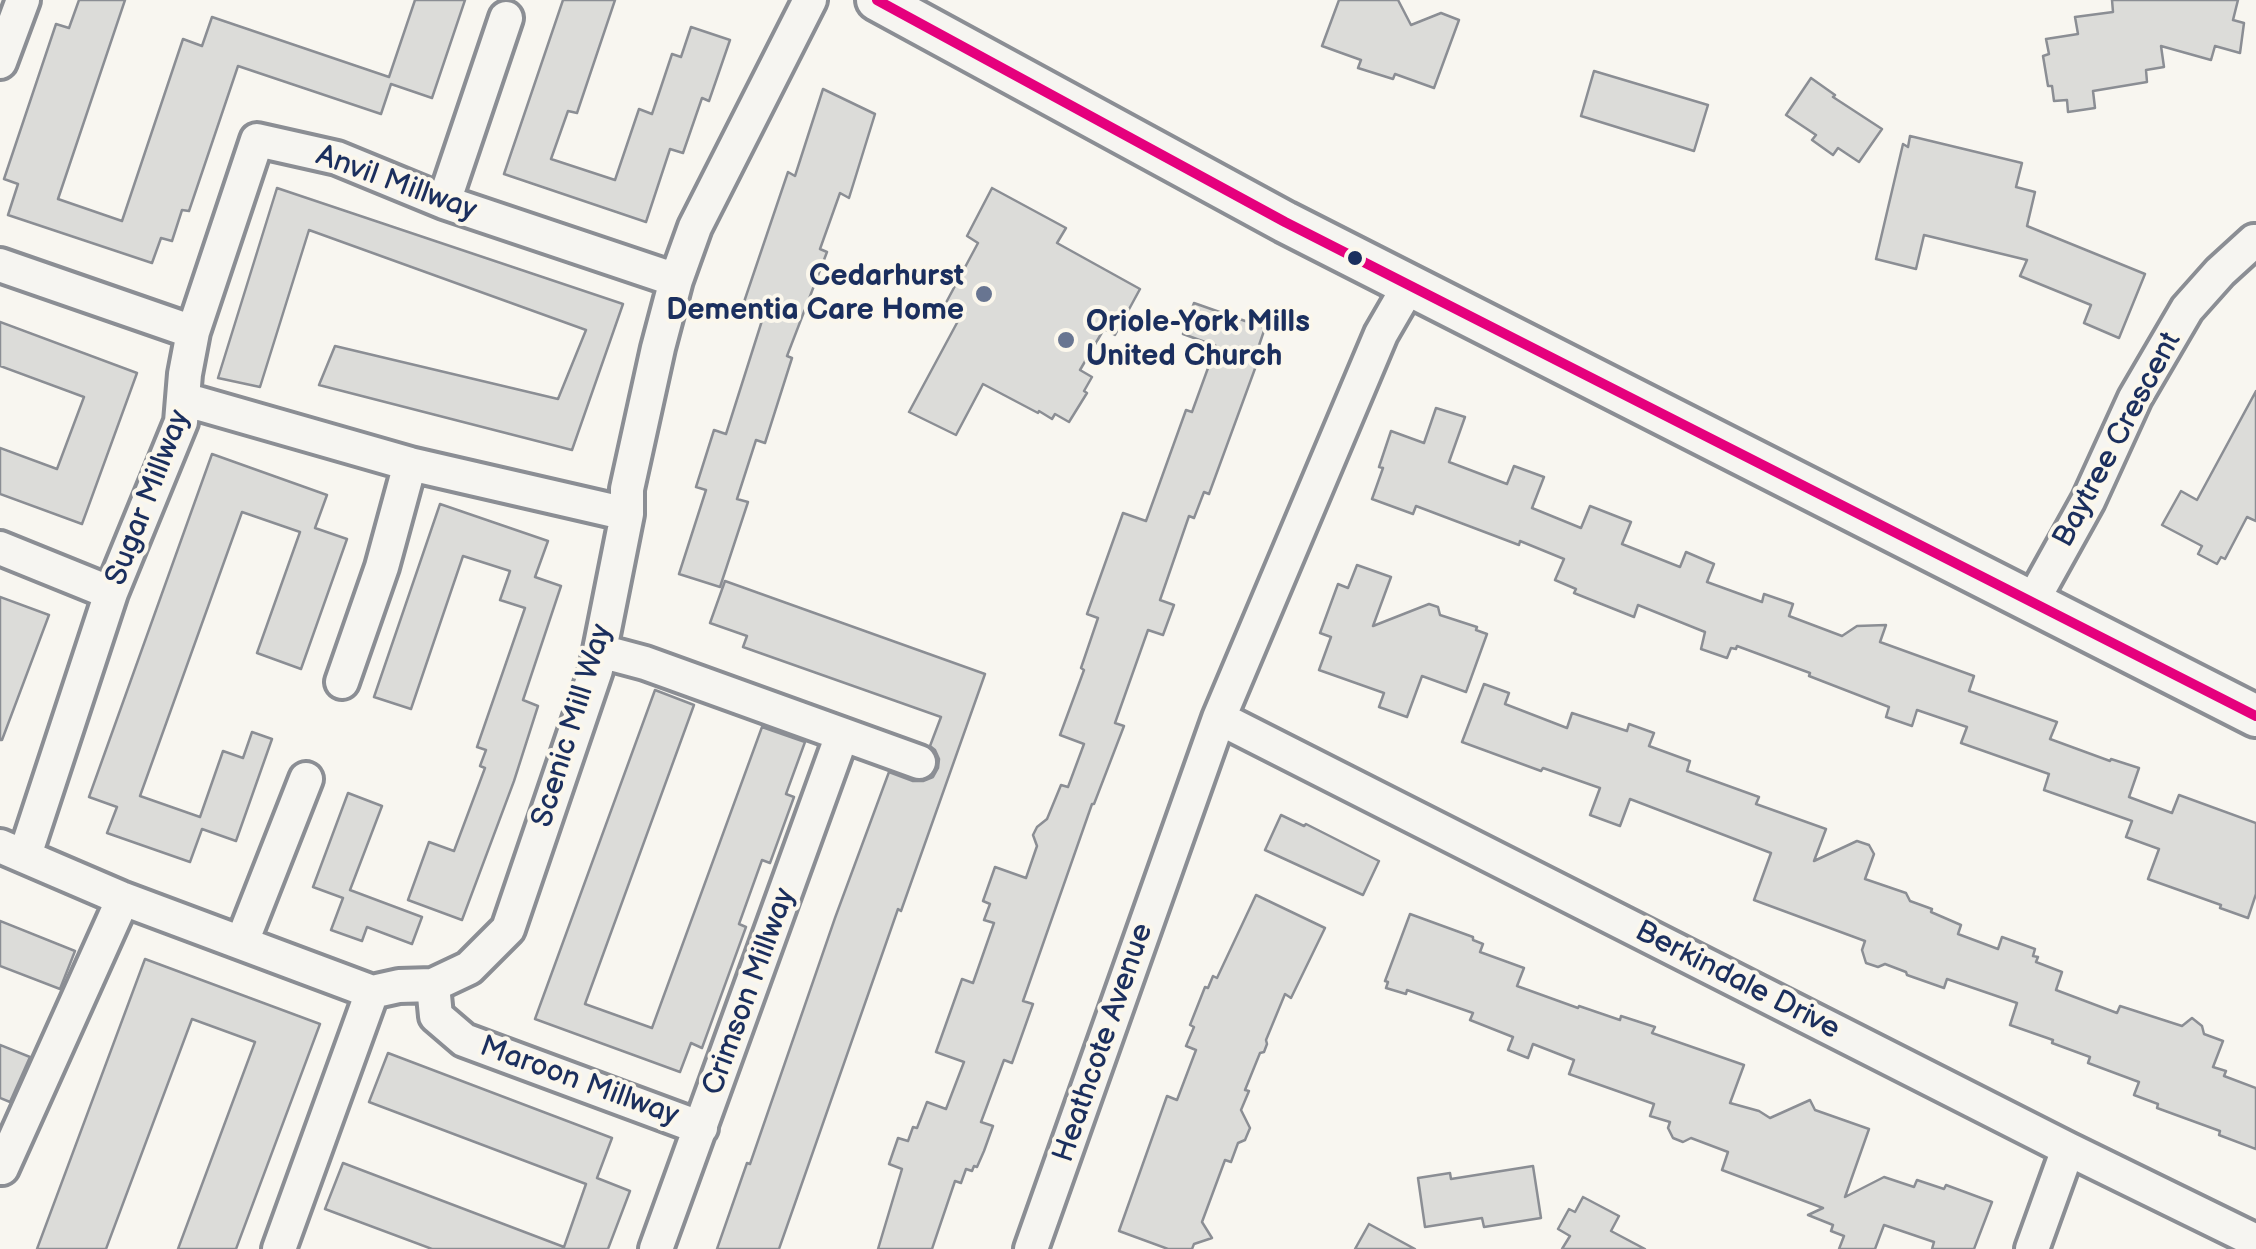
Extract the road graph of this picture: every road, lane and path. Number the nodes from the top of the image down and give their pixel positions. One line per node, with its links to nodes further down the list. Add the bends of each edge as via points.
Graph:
1 (23, 0): 5 (street)
2 (810, 0): 9 (street, Scenic Mill Way, via 695,226)
3 (877, 0): 10 (main road)
4 (506, 18): 6 (street)
5 (0, 62)
6 (444, 202): 9 (street, Anvil Millway); 11 (street, Anvil Millway, via 337,158 258,140)
7 (2254, 241): 17 (street, Baytree Crescent, via 2187,309)
8 (0, 265): 11 (street)
9 (676, 280): 14 (street, Scenic Mill Way)
10 (1410, 284): 17 (main road); 21 (street, Heathcote Avenue, via 1381,334)
11 (193, 332): 12 (street, Anvil Millway)
12 (183, 399): 13 (street, Sugar Millway); 16 (street, Sugar Millway, via 172,447)
13 (410, 464): 14 (street, Sugar Millway); 19 (street)
14 (626, 514): 18 (street, Scenic Mill Way)
15 (0, 548): 16 (street)
16 (112, 593): 25 (street, Sugar Millway)
17 (2032, 602): 20 (main road)
18 (600, 650): 22 (street); 28 (street, Scenic Mill Way, via 508,929 468,968)
19 (342, 682)
20 (2256, 716)
21 (1219, 718): 31 (street, Berkindale Drive); 36 (street, Heathcote Avenue)
22 (842, 735): 23 (street); 30 (street, Crimson Millway)
23 (919, 762)
24 (306, 779): 27 (street)
25 (12, 851): 26 (street, Scenic Mill Way)
26 (121, 898): 27 (street, Scenic Mill Way); 32 (street)
27 (242, 942): 29 (street, Scenic Mill Way)
28 (433, 985): 29 (street, Scenic Mill Way); 30 (street, Maroon Millway, via 436,1016 464,1040)
29 (372, 992): 34 (street)
30 (701, 1128): 35 (street, Crimson Millway)
31 (2068, 1148): 33 (street, Berkindale Drive); 37 (street)
32 (0, 1167)
33 (2256, 1241)
34 (280, 1249)
35 (656, 1249)
36 (1031, 1249)
37 (2032, 1249)

